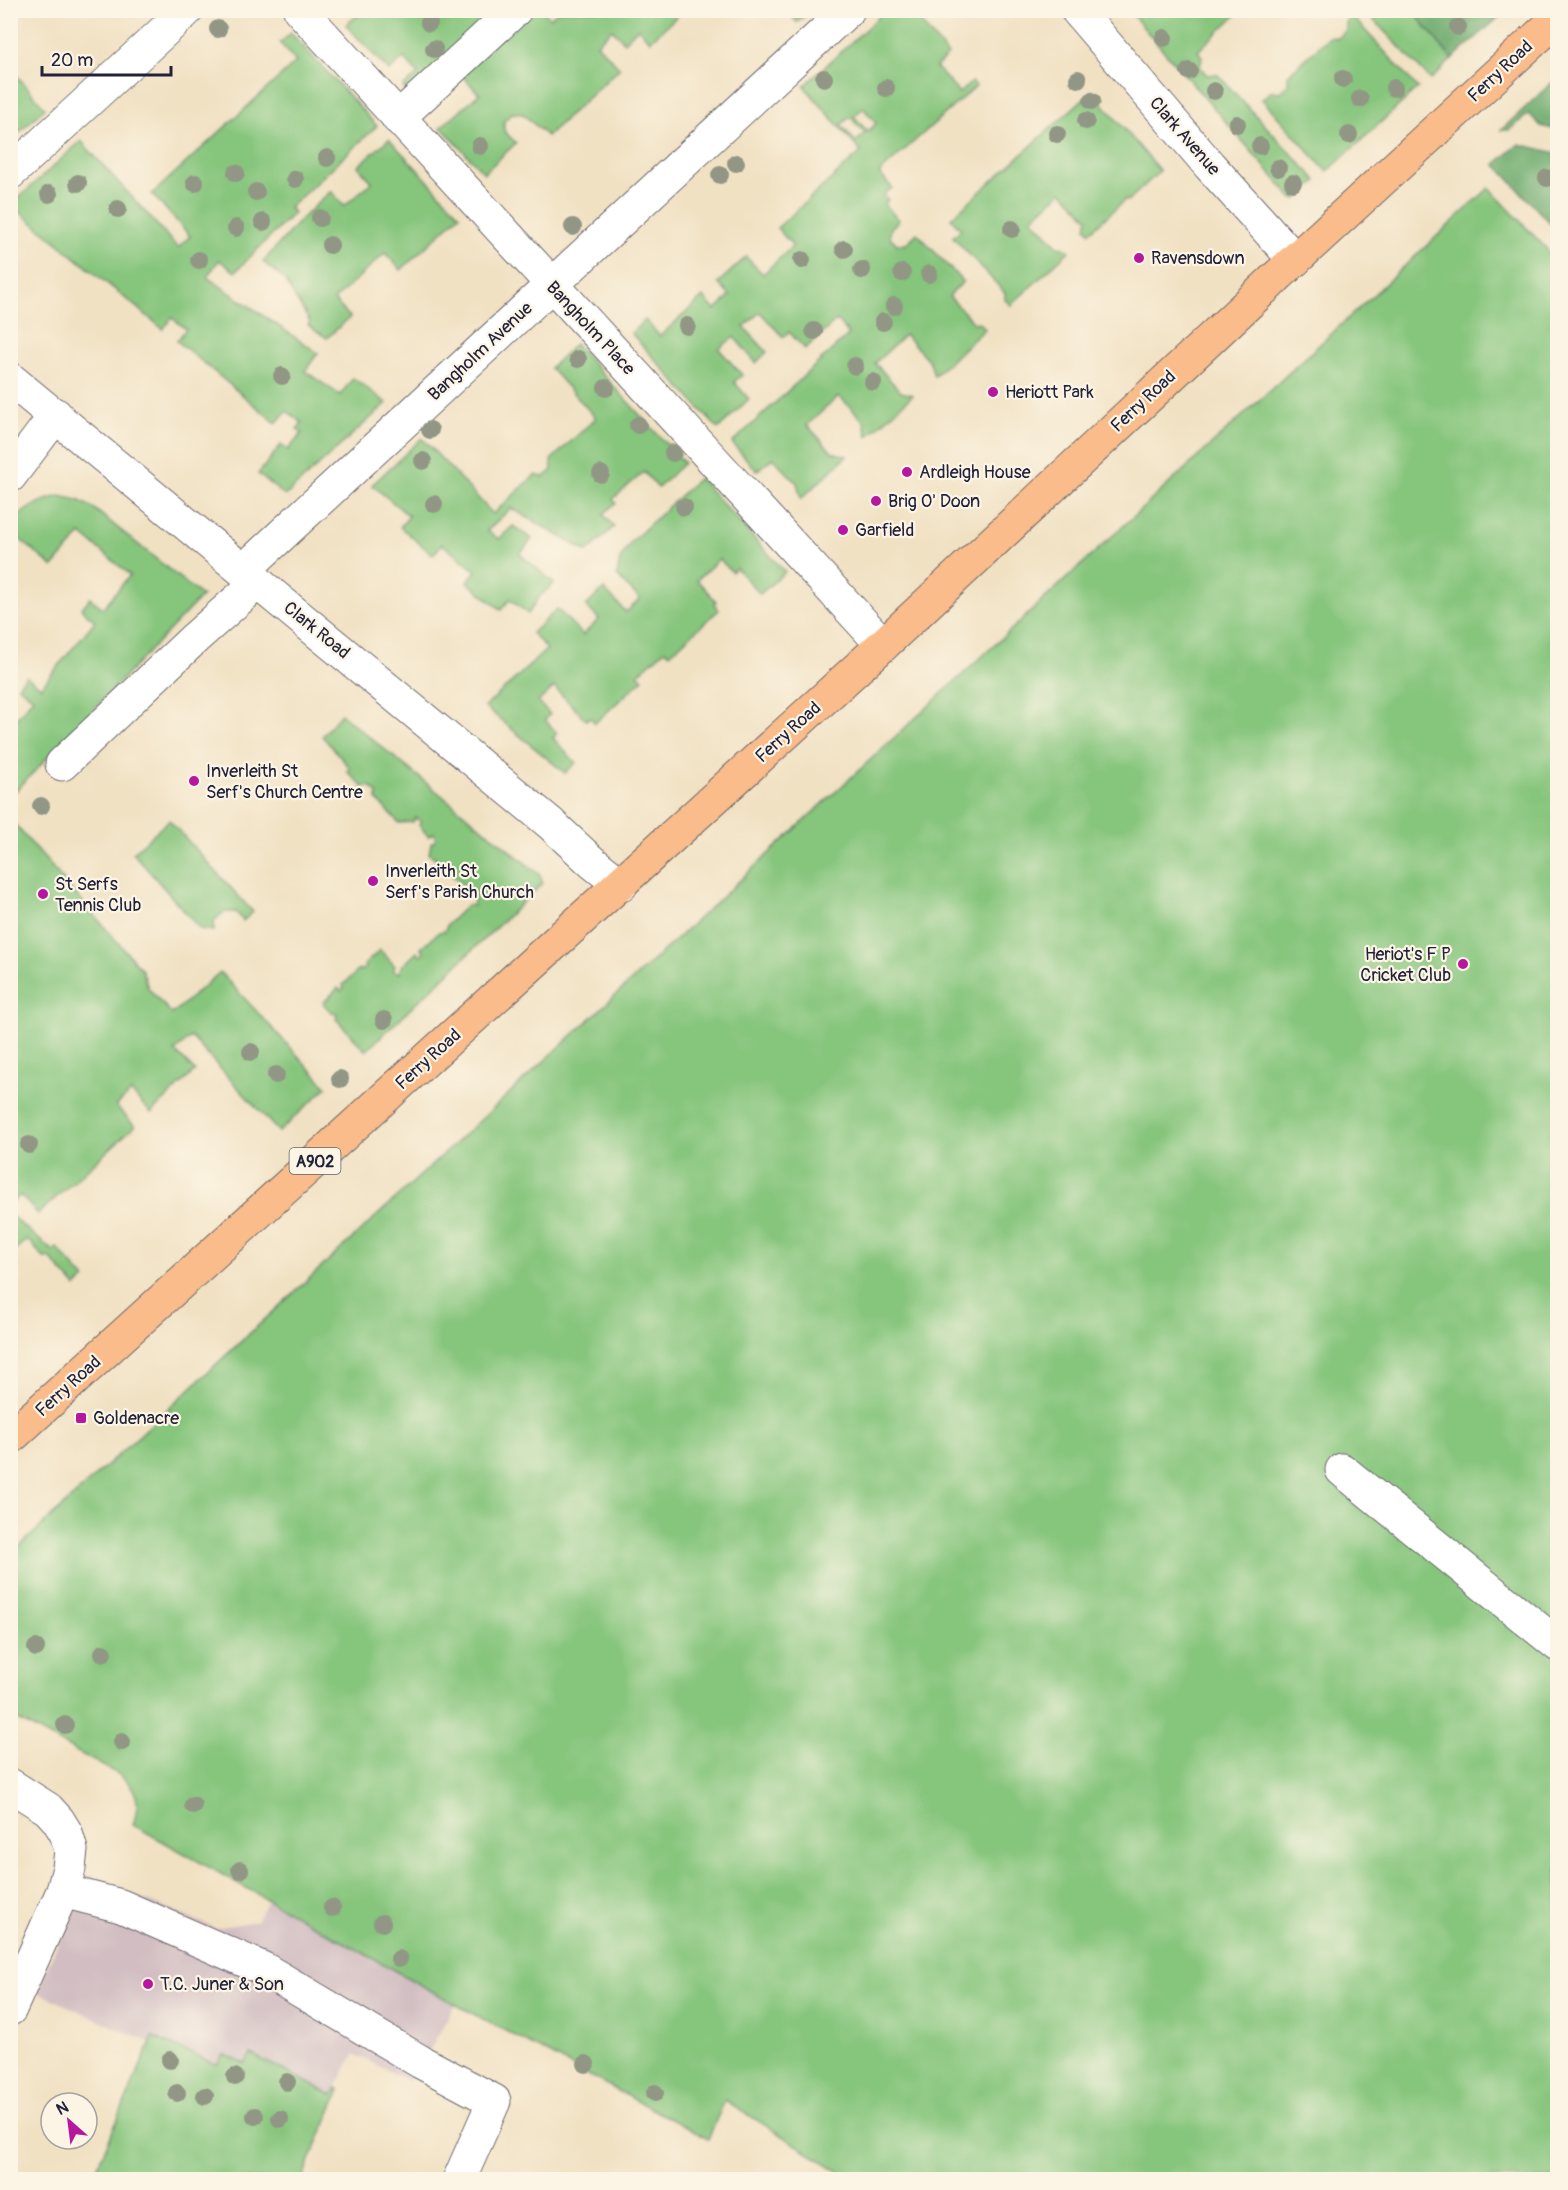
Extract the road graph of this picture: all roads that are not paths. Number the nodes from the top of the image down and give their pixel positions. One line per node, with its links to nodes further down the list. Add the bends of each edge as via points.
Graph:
1 (300, 10): 7 (street, Bangholm Place)
2 (515, 10): 7 (street)
3 (848, 10): 10 (street, Bangholm Avenue)
4 (1077, 10): 9 (street, Clark Avenue)
5 (177, 14): 8 (street)
6 (1557, 18): 9 (main road, Ferry Road / A902)
7 (398, 118): 10 (street, Bangholm Place)
8 (10, 173)
9 (1295, 260): 15 (main road, Ferry Road / A902)
10 (551, 285): 14 (street, Bangholm Avenue); 15 (street, Bangholm Place)
11 (10, 379): 12 (street, Clark Road)
12 (56, 415): 13 (street); 14 (street, Clark Road)
13 (10, 476)
14 (251, 576): 16 (street, Bangholm Avenue, via 195,638); 17 (street, Clark Road)
15 (883, 645): 17 (main road, Ferry Road / A902)
16 (62, 764)
17 (621, 885): 18 (main road, Ferry Road / A902)
18 (10, 1438)
19 (1342, 1470): 20 (street)
20 (1557, 1645)
21 (10, 1785): 22 (street, via 48,1809 66,1833 70,1859)
22 (63, 1891): 23 (street); 24 (street, via 121,1906 264,1969 494,2101)
23 (10, 2009)
24 (459, 2180)

